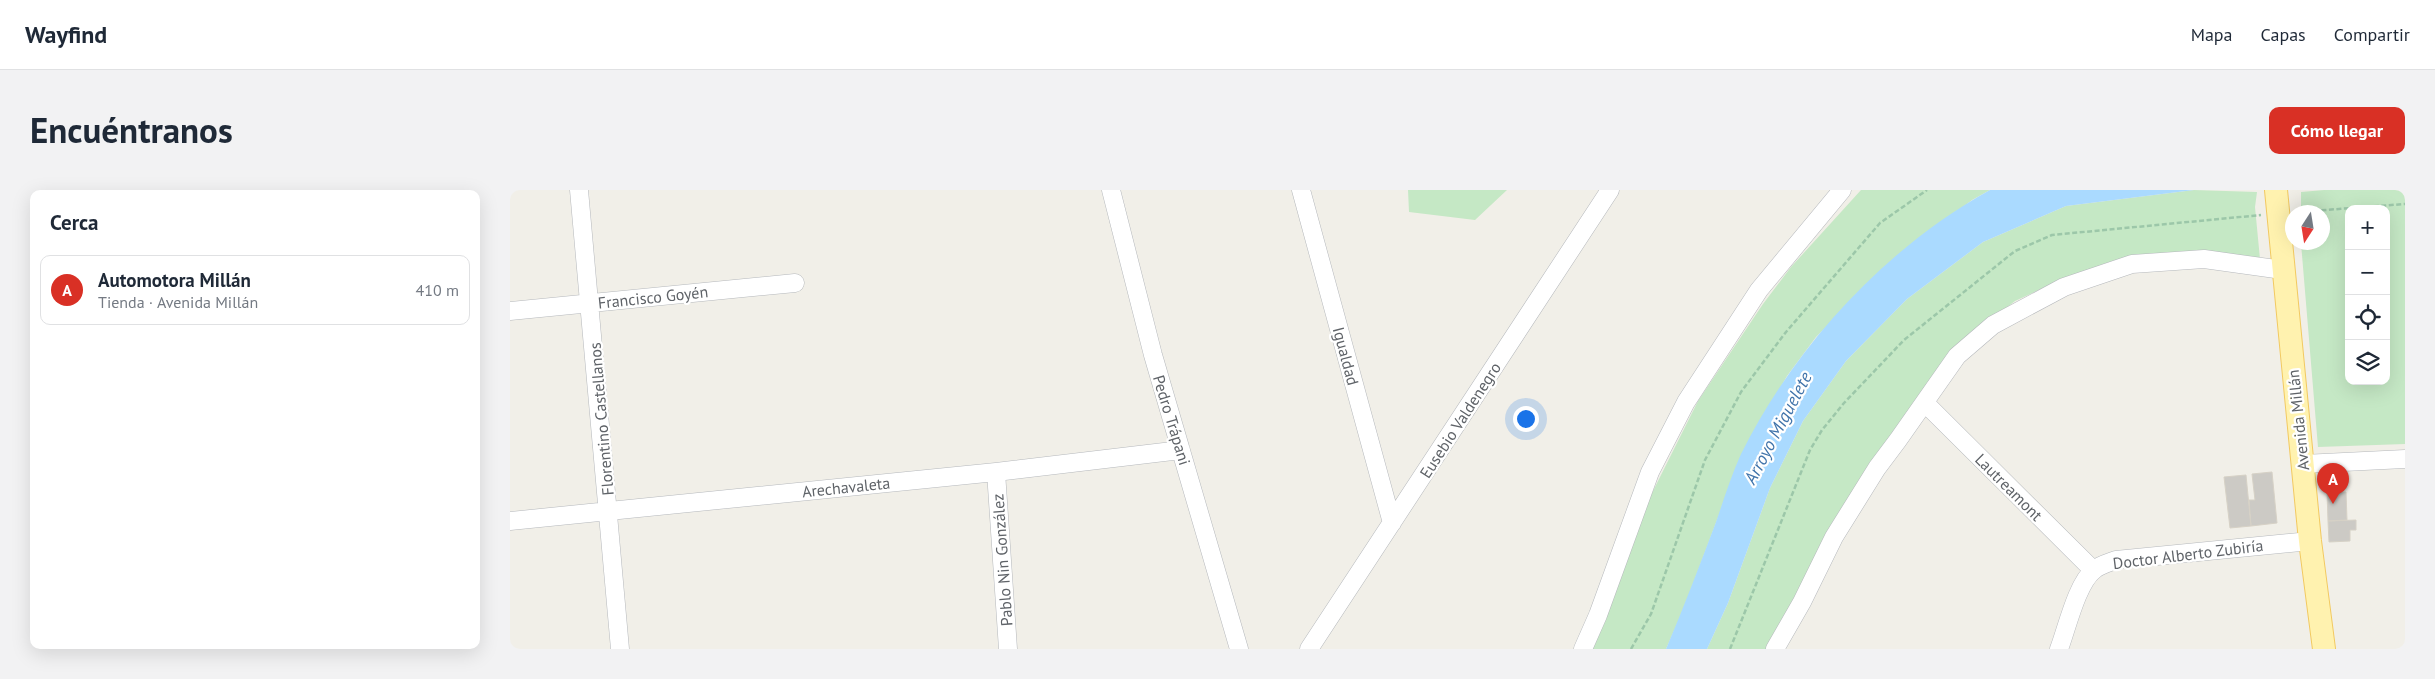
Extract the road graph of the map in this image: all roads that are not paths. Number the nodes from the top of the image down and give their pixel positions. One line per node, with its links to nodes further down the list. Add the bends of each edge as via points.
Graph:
1 (579, 190): 9 (street, Florentino Castellanos)
2 (1111, 190): 12 (street, Pedro Trápani)
3 (1301, 190): 18 (street, Igualdad)
4 (1610, 190): 18 (street, Eusebio Valdenegro)
5 (1842, 190): 25 (street, via 1759,290 1686,402 1650,472 1598,615)
6 (2277, 196): 7 (main road, Avenida Millán)
7 (2283, 270): 11 (street, via 2212,260 2182,260 2132,264 2089,277 2003,318 1987,330 1957,356); 14 (main road, Avenida Millán)
8 (795, 283): 9 (street, Francisco Goyén)
9 (590, 303): 10 (street, Francisco Goyén); 16 (street, Florentino Castellanos)
10 (510, 311)
11 (1925, 403): 20 (street, Lautreamont); 26 (street, via 1856,499)
12 (1181, 450): 15 (street, Arechavaleta); 23 (street, Pedro Trápani)
13 (2405, 459): 14 (street)
14 (2303, 464): 19 (main road, Avenida Millán)
15 (996, 472): 16 (street, Arechavaleta); 22 (street, Pablo Nin González)
16 (609, 511): 17 (street, Arechavaleta); 21 (street, Florentino Castellanos)
17 (510, 521)
18 (1392, 523): 24 (street, Eusebio Valdenegro)
19 (2310, 541): 20 (street, Doctor Alberto Zubiría, via 2116,560); 28 (main road, Avenida Millán)
20 (2093, 570): 27 (street, Doctor Alberto Zubiría, via 2079,592)
21 (620, 649)
22 (1008, 649)
23 (1240, 649)
24 (1309, 649)
25 (1582, 649)
26 (1775, 649)
27 (2060, 649)
28 (2324, 649)

